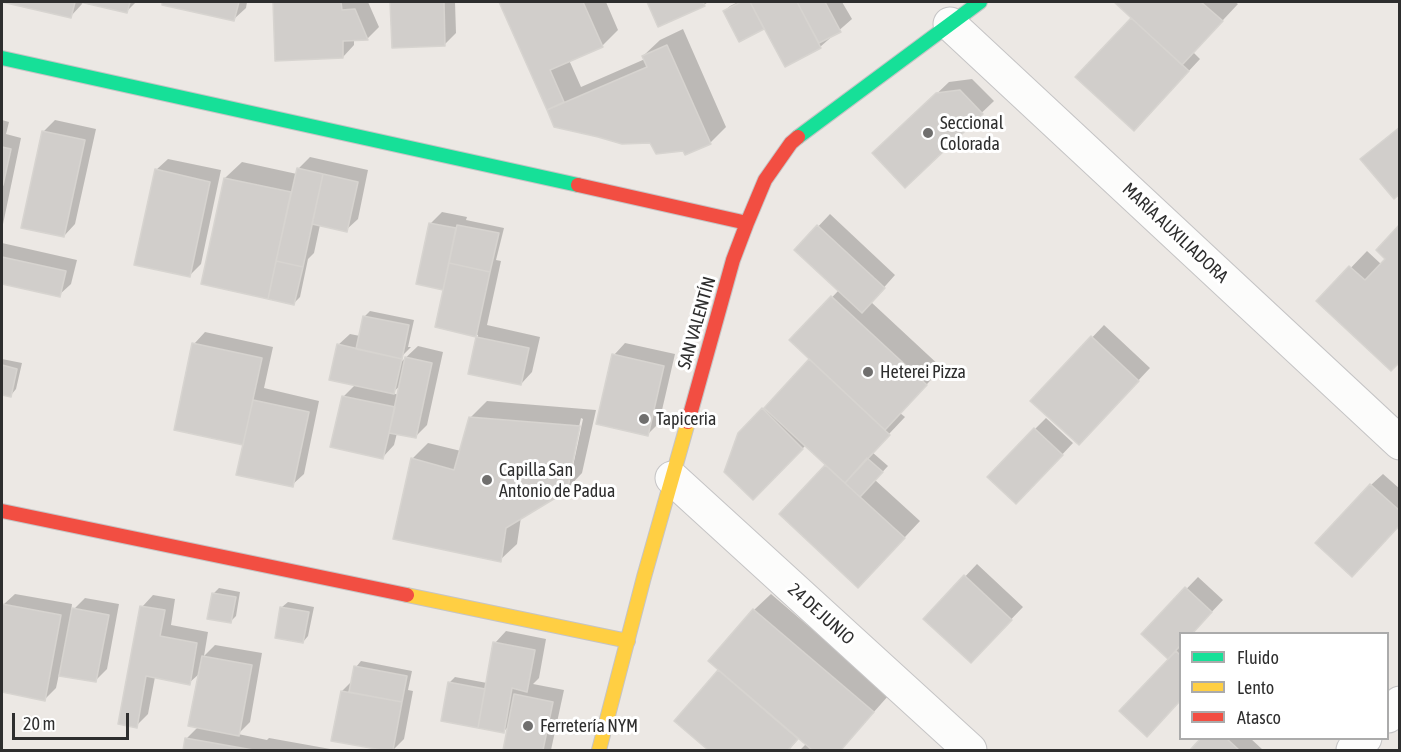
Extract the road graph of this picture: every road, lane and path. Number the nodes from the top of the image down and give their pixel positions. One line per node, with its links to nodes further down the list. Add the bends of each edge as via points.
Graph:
1 (980, 2): 2 (street, SAN VALENTÍN)
2 (950, 24): 4 (street, SAN VALENTÍN, via 791,143 765,180); 5 (street, MARÍA AUXILIADORA)
3 (2, 58): 4 (street)
4 (747, 223): 6 (street, SAN VALENTÍN)
5 (1400, 443)
6 (672, 478): 8 (street, SAN VALENTÍN); 12 (street, 24 DE JUNIO)
7 (2, 511): 8 (street)
8 (628, 641): 11 (street, SAN VALENTÍN)
9 (1400, 703): 10 (street)
10 (1389, 715)
11 (599, 750)
12 (970, 750)

